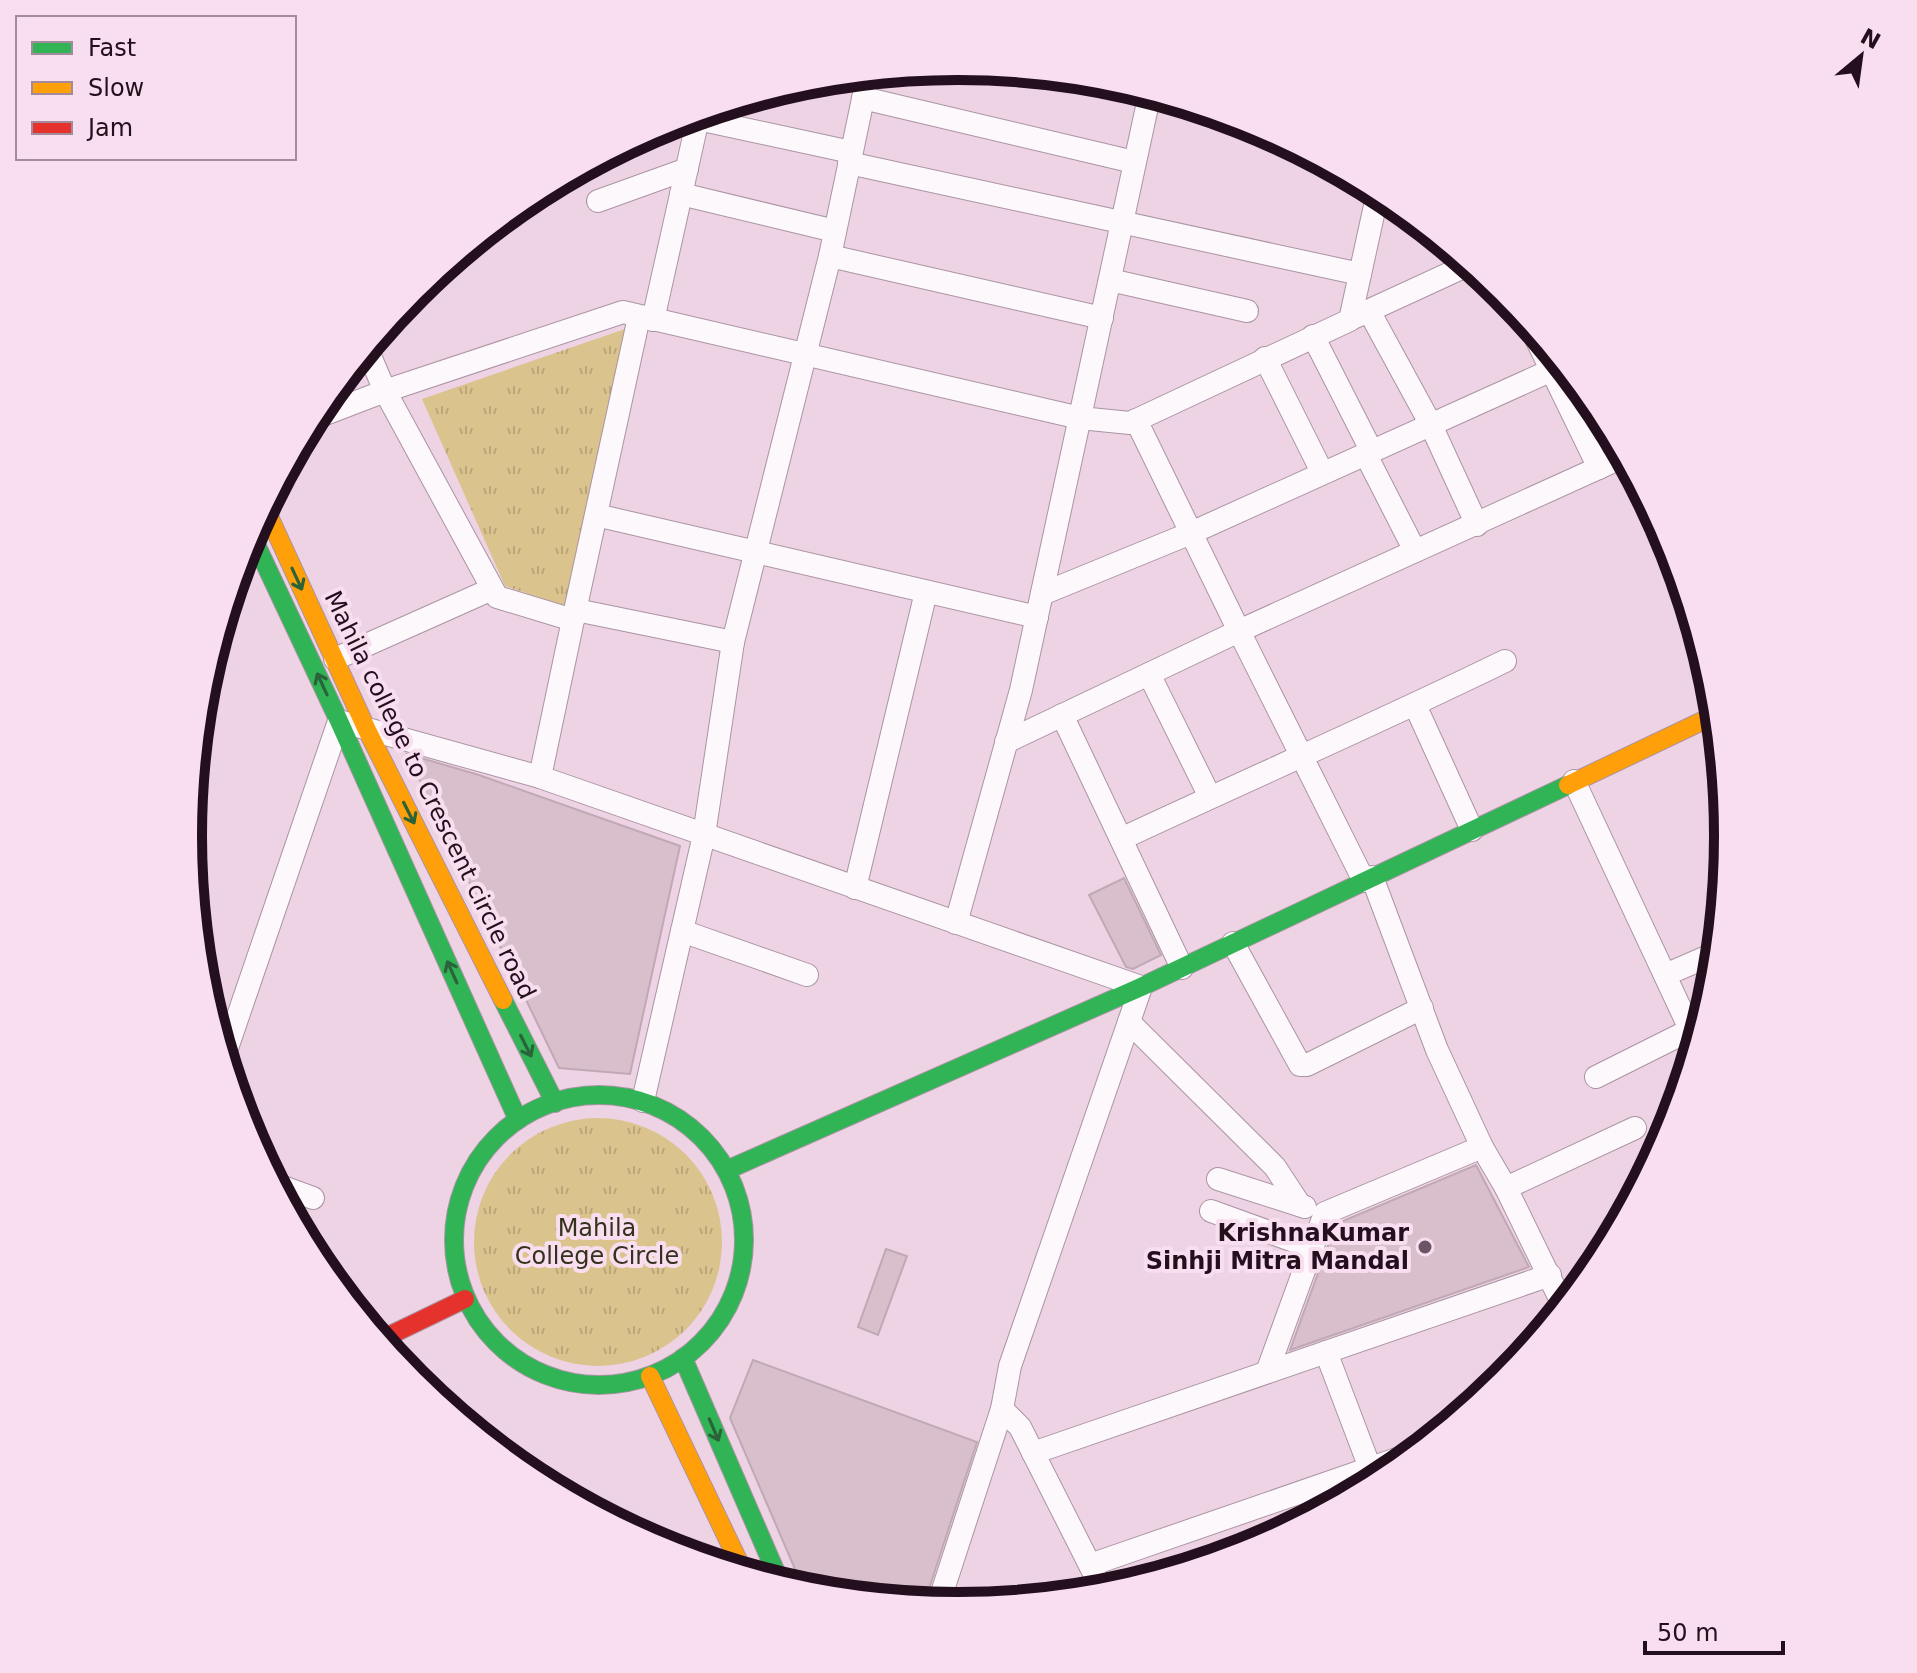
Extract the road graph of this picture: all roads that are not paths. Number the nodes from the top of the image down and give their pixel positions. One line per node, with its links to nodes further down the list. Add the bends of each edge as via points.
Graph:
1 (866, 86): 2 (street)
2 (863, 98): 6 (street); 7 (street)
3 (1147, 104): 7 (street)
4 (714, 120): 6 (street)
5 (696, 128): 8 (street)
6 (850, 157): 12 (street); 13 (street)
7 (1134, 162): 12 (street)
8 (687, 169): 9 (street); 10 (street)
9 (681, 194): 13 (street); 20 (street)
10 (598, 201)
11 (1375, 205): 16 (street)
12 (1121, 222): 16 (street); 17 (street)
13 (835, 231): 14 (street)
14 (830, 256): 21 (street); 23 (street)
15 (1458, 269): 19 (street)
16 (1360, 274): 19 (street)
17 (1110, 280): 18 (street); 21 (street)
18 (1247, 311)
19 (1359, 315): 22 (street); 32 (street)
20 (646, 318): 23 (street); 28 (street, via 623,312); 37 (street)
21 (1102, 318): 30 (street)
22 (1313, 336): 24 (street); 33 (street)
23 (803, 356): 30 (street); 43 (street)
24 (1265, 358): 31 (street); 36 (street)
25 (372, 360): 28 (street)
26 (1554, 370): 32 (street)
27 (1564, 383): 35 (street)
28 (385, 391): 29 (street); 44 (street)
29 (333, 411)
30 (1080, 418): 31 (street); 46 (street)
31 (1136, 420): 40 (street)
32 (1430, 423): 33 (street); 39 (street)
33 (1368, 451): 36 (street); 42 (street)
34 (1615, 460): 35 (street)
35 (1599, 468): 39 (street)
36 (1322, 472): 40 (street)
37 (596, 515): 43 (street); 47 (street)
38 (271, 522): 50 (main road, Mahila college to Crescent circle road, one-way to 50)
39 (1477, 525): 42 (street)
40 (1191, 533): 46 (street); 48 (street)
41 (259, 550): 56 (main road, Mahila college to Crescent circle road, one-way to 41)
42 (1415, 551): 48 (street)
43 (755, 553): 45 (street); 49 (street)
44 (492, 589): 47 (street, via 497,597); 50 (street)
45 (926, 592): 46 (street); 67 (street)
46 (1039, 606): 58 (street)
47 (574, 615): 49 (street); 60 (street)
48 (1239, 631): 52 (street); 59 (street)
49 (733, 642): 64 (street)
50 (335, 659): 57 (main road, Mahila college to Crescent circle road)
51 (1505, 661): 53 (street)
52 (1149, 674): 54 (street); 62 (street)
53 (1415, 705): 59 (street); 63 (street)
54 (1062, 715): 58 (street); 65 (street)
55 (1706, 719): 61 (main road)
56 (339, 721): 57 (street); 79 (street); 84 (main road, Mahila college to Crescent circle road, one-way to 56)
57 (367, 730): 60 (street); 83 (main road, Mahila college to Crescent circle road, one-way to 83)
58 (1006, 742): 68 (street)
59 (1301, 755): 62 (street); 66 (street)
60 (540, 777): 64 (street)
61 (1574, 781): 63 (main road); 74 (street)
62 (1210, 797): 65 (street)
63 (1472, 830): 66 (main road)
64 (704, 835): 67 (street); 69 (street)
65 (1121, 839): 72 (street)
66 (1368, 879): 70 (main road); 76 (street)
67 (855, 888): 68 (street)
68 (956, 923): 75 (street)
69 (682, 931): 73 (street); 82 (street)
70 (1233, 943): 72 (main road); 76 (street, via 1300,1065)
71 (1705, 958): 74 (street)
72 (1182, 968): 75 (main road)
73 (807, 975)
74 (1665, 975): 78 (street)
75 (1141, 987): 77 (street); 87 (main road)
76 (1422, 1008): 86 (street)
77 (1129, 1022): 92 (street, via 1275,1167); 104 (street, via 1010,1366)
78 (1690, 1028)
79 (230, 1039)
80 (1687, 1040): 81 (street)
81 (1596, 1077)
82 (643, 1101): 83 (main road, via 594,1094); 87 (main road, via 677,1116 705,1140)
83 (555, 1103): 84 (main road)
84 (518, 1120): 98 (main road, via 474,1164 456,1207 453,1254)
85 (1635, 1128): 89 (street)
86 (1482, 1147): 89 (street); 94 (street)
87 (727, 1170): 101 (main road, via 743,1214 745,1261 731,1306 703,1344)
88 (1218, 1179): 92 (street)
89 (1506, 1188): 96 (street)
90 (290, 1189): 91 (street)
91 (313, 1198)
92 (1300, 1205): 94 (street)
93 (1211, 1211): 95 (street)
94 (1325, 1213): 95 (street)
95 (1313, 1248): 102 (street)
96 (1550, 1275): 97 (street); 100 (street)
97 (1559, 1296)
98 (465, 1299): 99 (main road); 103 (main road, via 491,1339 528,1368 573,1384 620,1385)
99 (390, 1335)
100 (1326, 1352): 102 (street); 107 (street)
101 (683, 1358): 103 (main road); 110 (main road, one-way to 110)
102 (1267, 1372): 105 (street)
103 (650, 1376): 108 (main road)
104 (1002, 1409): 105 (street, via 1020,1427); 112 (street)
105 (1033, 1453): 109 (street)
106 (1382, 1464): 107 (street)
107 (1370, 1468): 109 (street)
108 (738, 1560)
109 (1090, 1565): 111 (street)
110 (775, 1570)
111 (1097, 1580)
112 (942, 1592)

